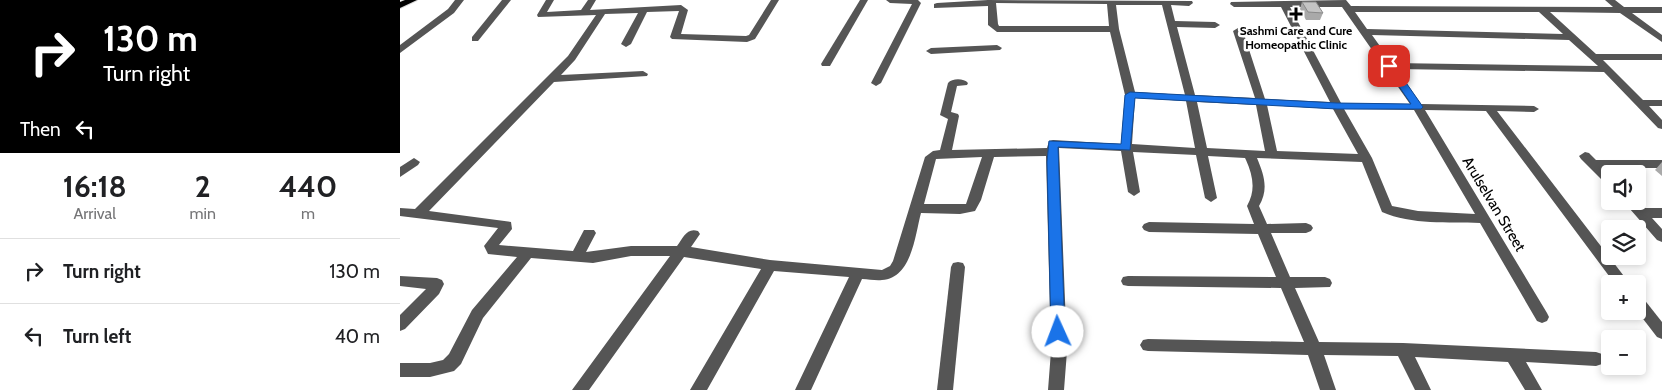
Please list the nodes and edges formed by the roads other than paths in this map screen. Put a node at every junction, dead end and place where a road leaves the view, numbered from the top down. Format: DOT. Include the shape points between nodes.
graph roads {
  1 [pos="413,0"];
  2 [pos="460,0"];
  3 [pos="507,0"];
  4 [pos="550,0"];
  5 [pos="592,0"];
  6 [pos="775,0"];
  7 [pos="864,0"];
  8 [pos="890,0"];
  9 [pos="1053,0"];
  10 [pos="1380,0"];
  11 [pos="1424,0"];
  12 [pos="1609,0"];
  13 [pos="992,1"];
  14 [pos="1111,1"];
  15 [pos="1165,1"];
  16 [pos="1284,2"];
  17 [pos="1189,4"];
  18 [pos="1234,4"];
  19 [pos="1346,4"];
  20 [pos="400,5"];
  21 [pos="1542,5"];
  22 [pos="937,6"];
  23 [pos="1387,9"];
  24 [pos="1432,9"];
  25 [pos="644,10"];
  26 [pos="1662,10"];
  27 [pos="1622,11"];
  28 [pos="602,12"];
  29 [pos="584,13"];
  30 [pos="1171,24"];
  31 [pos="1215,25"];
  32 [pos="997,29"];
  33 [pos="1114,29"];
  34 [pos="1238,31"];
  35 [pos="1365,32"];
  36 [pos="1572,37"];
  37 [pos="475,39"];
  38 [pos="1662,39"];
  39 [pos="626,44"];
  40 [pos="400,50"];
  41 [pos="931,50"];
  42 [pos="1594,57"];
  43 [pos="1662,58"];
  44 [pos="826,64"];
  45 [pos="1389,66"];
  46 [pos="1607,69"];
  47 [pos="643,74"];
  48 [pos="552,78"];
  49 [pos="876,83"];
  50 [pos="964,84"];
  51 [pos="1130,95"];
  52 [pos="1191,98"];
  53 [pos="1260,102"];
  54 [pos="1638,103"];
  55 [pos="1662,103"];
  56 [pos="1337,106"];
  57 [pos="1418,107"];
  58 [pos="1489,108"];
  59 [pos="1534,109"];
  60 [pos="1662,126"];
  61 [pos="1126,148"];
  62 [pos="1053,152"];
  63 [pos="1202,152"];
  64 [pos="989,153"];
  65 [pos="945,154"];
  66 [pos="1249,154"];
  67 [pos="1272,155"];
  68 [pos="1366,158"];
  69 [pos="414,162"];
  70 [pos="1662,164"];
  71 [pos="1601,172"];
  72 [pos="400,173"];
  73 [pos="1134,192"];
  74 [pos="1211,198"];
  75 [pos="917,208"];
  76 [pos="1638,210"];
  77 [pos="400,212"];
  78 [pos="419,213"];
  79 [pos="1641,213"];
  80 [pos="1662,213"];
  81 [pos="1484,219"];
  82 [pos="1149,227"];
  83 [pos="1306,228"];
  84 [pos="1261,230"];
  85 [pos="589,233"];
  86 [pos="693,234"];
  87 [pos="1662,237"];
  88 [pos="681,251"];
  89 [pos="528,254"];
  90 [pos="576,257"];
  91 [pos="770,265"];
  92 [pos="958,267"];
  93 [pos="858,273"];
  94 [pos="1617,275"];
  95 [pos="400,281"];
  96 [pos="1128,282"];
  97 [pos="1284,283"];
  98 [pos="1325,283"];
  99 [pos="1646,312"];
  100 [pos="1542,317"];
  101 [pos="400,325"];
  102 [pos="1662,333"];
  103 [pos="1148,345"];
  104 [pos="1314,348"];
  105 [pos="1403,350"];
  106 [pos="1513,356"];
  107 [pos="1596,359"];
  108 [pos="400,370"];
  109 [pos="580,390"];
  110 [pos="698,390"];
  111 [pos="803,390"];
  112 [pos="945,390"];
  113 [pos="1056,390"];
  114 [pos="1328,390"];
  115 [pos="1423,390"];
  116 [pos="1534,390"];
  1 -- 20 [label="main road"];
  2 -- 40 [label="street"];
  3 -- 37 [label="street"];
  4 -- 29 [label="street" via="541,15"];
  5 -- 29 [label="street"];
  6 -- 25 [label="street" via="752,37 747,39 675,37 684,8"];
  7 -- 44 [label="street"];
  8 -- 49 [label="street" via="917,3"];
  9 -- 13 [label="street"];
  9 -- 14 [label="street"];
  10 -- 23 [label="street"];
  11 -- 24 [label="street"];
  12 -- 27 [label="street"];
  13 -- 22 [label="street"];
  13 -- 32 [label="street"];
  14 -- 15 [label="street"];
  14 -- 33 [label="street"];
  15 -- 17 [label="street"];
  15 -- 30 [label="street"];
  16 -- 18 [label="street"];
  16 -- 19 [label="street"];
  16 -- 56 [label="street"];
  19 -- 23 [label="street"];
  19 -- 35 [label="street, Arulselvan Street"];
  21 -- 24 [label="street"];
  21 -- 27 [label="street" via="1554,10"];
  21 -- 36 [label="street"];
  23 -- 24 [label="street"];
  25 -- 28 [label="street"];
  25 -- 39 [label="street"];
  26 -- 27 [label="street"];
  27 -- 38 [label="street"];
  28 -- 29 [label="street"];
  28 -- 48 [label="street" via="572,58"];
  30 -- 31 [label="street"];
  30 -- 52 [label="street"];
  32 -- 33 [label="street"];
  32 -- 41 [label="street" via="997,51"];
  33 -- 51 [label="street"];
  34 -- 53 [label="street"];
  35 -- 36 [label="street"];
  35 -- 45 [label="street, Arulselvan Street"];
  36 -- 42 [label="street"];
  42 -- 43 [label="street"];
  42 -- 46 [label="street"];
  45 -- 46 [label="street"];
  45 -- 57 [label="street, Arulselvan Street"];
  46 -- 54 [label="street"];
  47 -- 48 [label="street"];
  48 -- 78 [label="street"];
  50 -- 65 [label="street" via="953,83 945,115 954,116"];
  51 -- 52 [label="street"];
  51 -- 61 [label="street"];
  52 -- 53 [label="street"];
  52 -- 63 [label="street"];
  53 -- 56 [label="street"];
  53 -- 67 [label="street"];
  54 -- 55 [label="street"];
  54 -- 60 [label="street"];
  56 -- 57 [label="street"];
  56 -- 68 [label="street"];
  57 -- 58 [label="street"];
  57 -- 81 [label="street, Arulselvan Street"];
  58 -- 59 [label="street"];
  58 -- 94 [label="street"];
  61 -- 62 [label="street" via="1053,144"];
  61 -- 63 [label="street"];
  61 -- 73 [label="street"];
  62 -- 64 [label="street"];
  62 -- 113 [label="street" via="1059,351"];
  63 -- 66 [label="street"];
  63 -- 74 [label="street"];
  64 -- 65 [label="street"];
  64 -- 75 [label="street" via="970,208"];
  65 -- 75 [label="street" via="931,157"];
  66 -- 67 [label="street"];
  66 -- 84 [label="street" via="1260,192 1253,206"];
  67 -- 68 [label="street"];
  68 -- 81 [label="street" via="1389,211"];
  69 -- 72 [label="street"];
  70 -- 71 [label="street" via="1589,160"];
  75 -- 93 [label="street" via="895,270 883,275"];
  76 -- 79 [label="street"];
  77 -- 78 [label="street"];
  78 -- 89 [label="street" via="504,224 505,229 492,249"];
  79 -- 80 [label="street"];
  79 -- 87 [label="street"];
  81 -- 100 [label="street, Arulselvan Street"];
  82 -- 84 [label="street"];
  83 -- 84 [label="street"];
  84 -- 97 [label="street"];
  85 -- 90 [label="street"];
  86 -- 88 [label="street"];
  88 -- 90 [label="street" via="631,251 593,258"];
  88 -- 91 [label="street"];
  88 -- 109 [label="street"];
  89 -- 90 [label="street"];
  89 -- 108 [label="street" via="477,314 455,359 448,366"];
  91 -- 93 [label="street"];
  91 -- 110 [label="street"];
  92 -- 112 [label="street"];
  93 -- 111 [label="street"];
  95 -- 101 [label="street" via="437,284"];
  96 -- 97 [label="street"];
  97 -- 98 [label="street"];
  97 -- 104 [label="street"];
  99 -- 102 [label="street"];
  103 -- 104 [label="street"];
  104 -- 105 [label="street"];
  104 -- 114 [label="street"];
  105 -- 106 [label="street"];
  105 -- 115 [label="street"];
  106 -- 107 [label="street"];
  106 -- 116 [label="street"];
}
